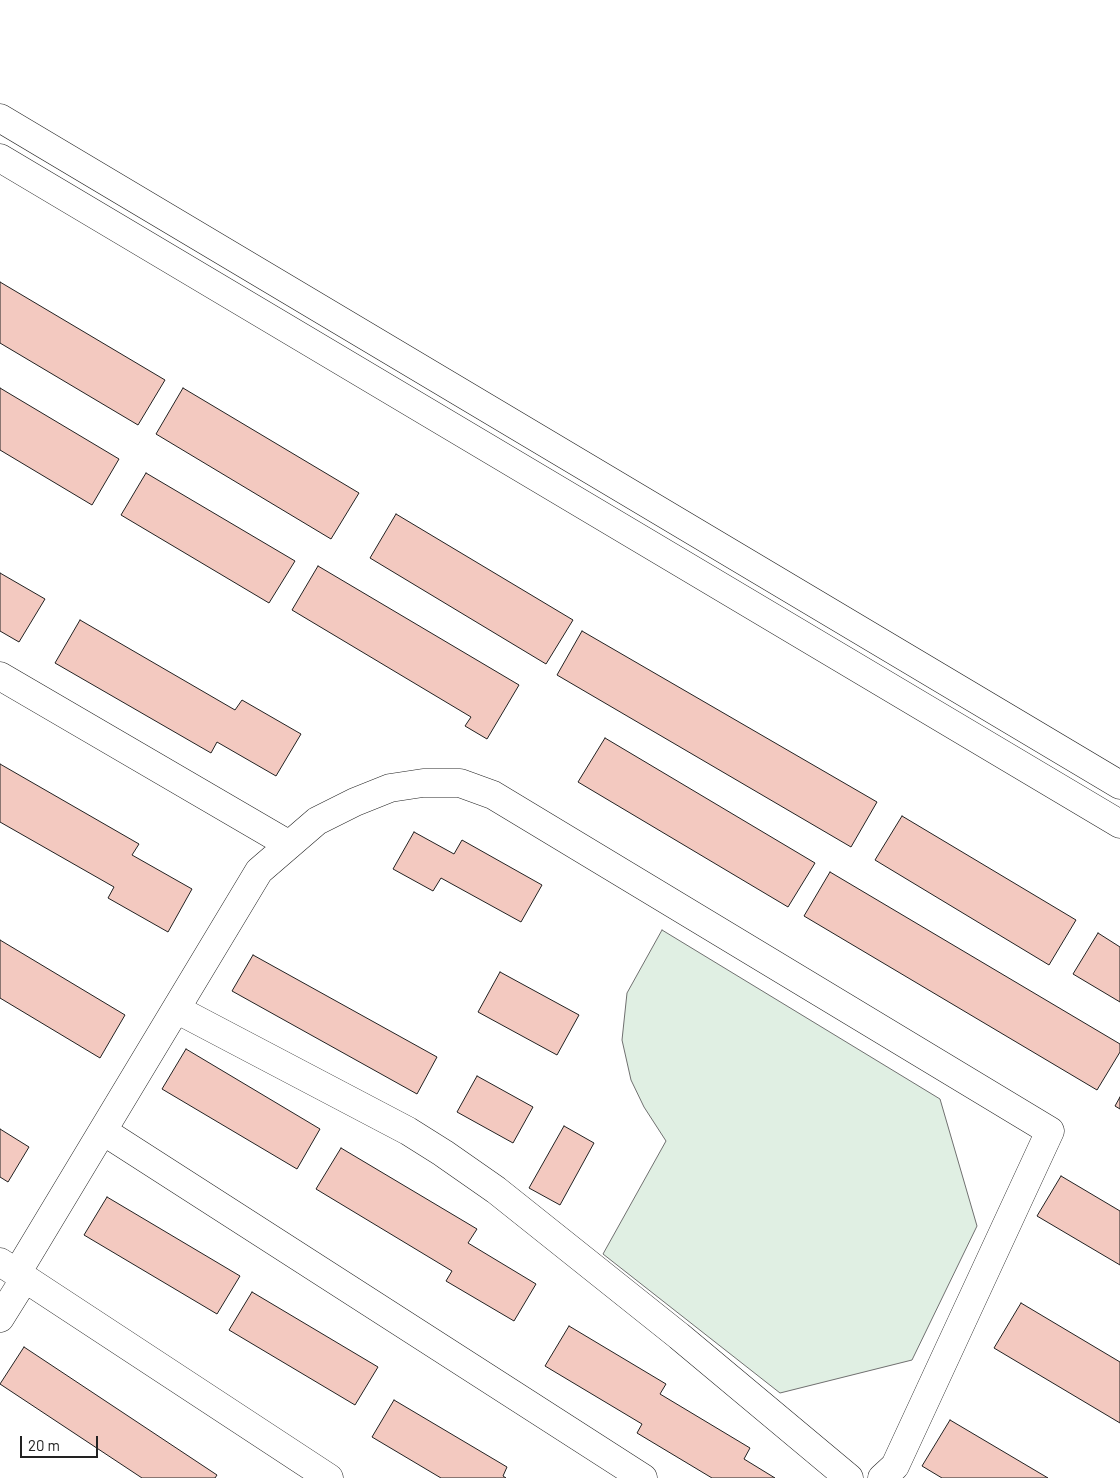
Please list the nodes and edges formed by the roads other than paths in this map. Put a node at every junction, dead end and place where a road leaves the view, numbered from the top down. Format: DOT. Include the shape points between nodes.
graph roads {
  1 [pos="0,118"];
  2 [pos="0,158"];
  3 [pos="0,676"];
  4 [pos="1120,785"];
  5 [pos="1120,824"];
  6 [pos="288,844"];
  7 [pos="176,1010"];
  8 [pos="103,1131"];
  9 [pos="14,1271"];
  10 [pos="0,1318"];
  11 [pos="329,1478"];
  12 [pos="643,1478"];
  13 [pos="849,1478"];
  14 [pos="882,1478"];
  1 -- 4 [label="street"];
  2 -- 5 [label="street"];
  3 -- 6 [label="street"];
  6 -- 7 [label="street" via="259,871"];
  6 -- 14 [label="street" via="317,821 390,788 423,783 460,783 493,795 1050,1131 895,1466"];
  7 -- 8 [label="street"];
  7 -- 13 [label="street" via="443,1152 496,1190 672,1330"];
  8 -- 9 [label="street"];
  8 -- 12 [label="street"];
  9 -- 10 [label="street"];
  9 -- 11 [label="street"];
}
